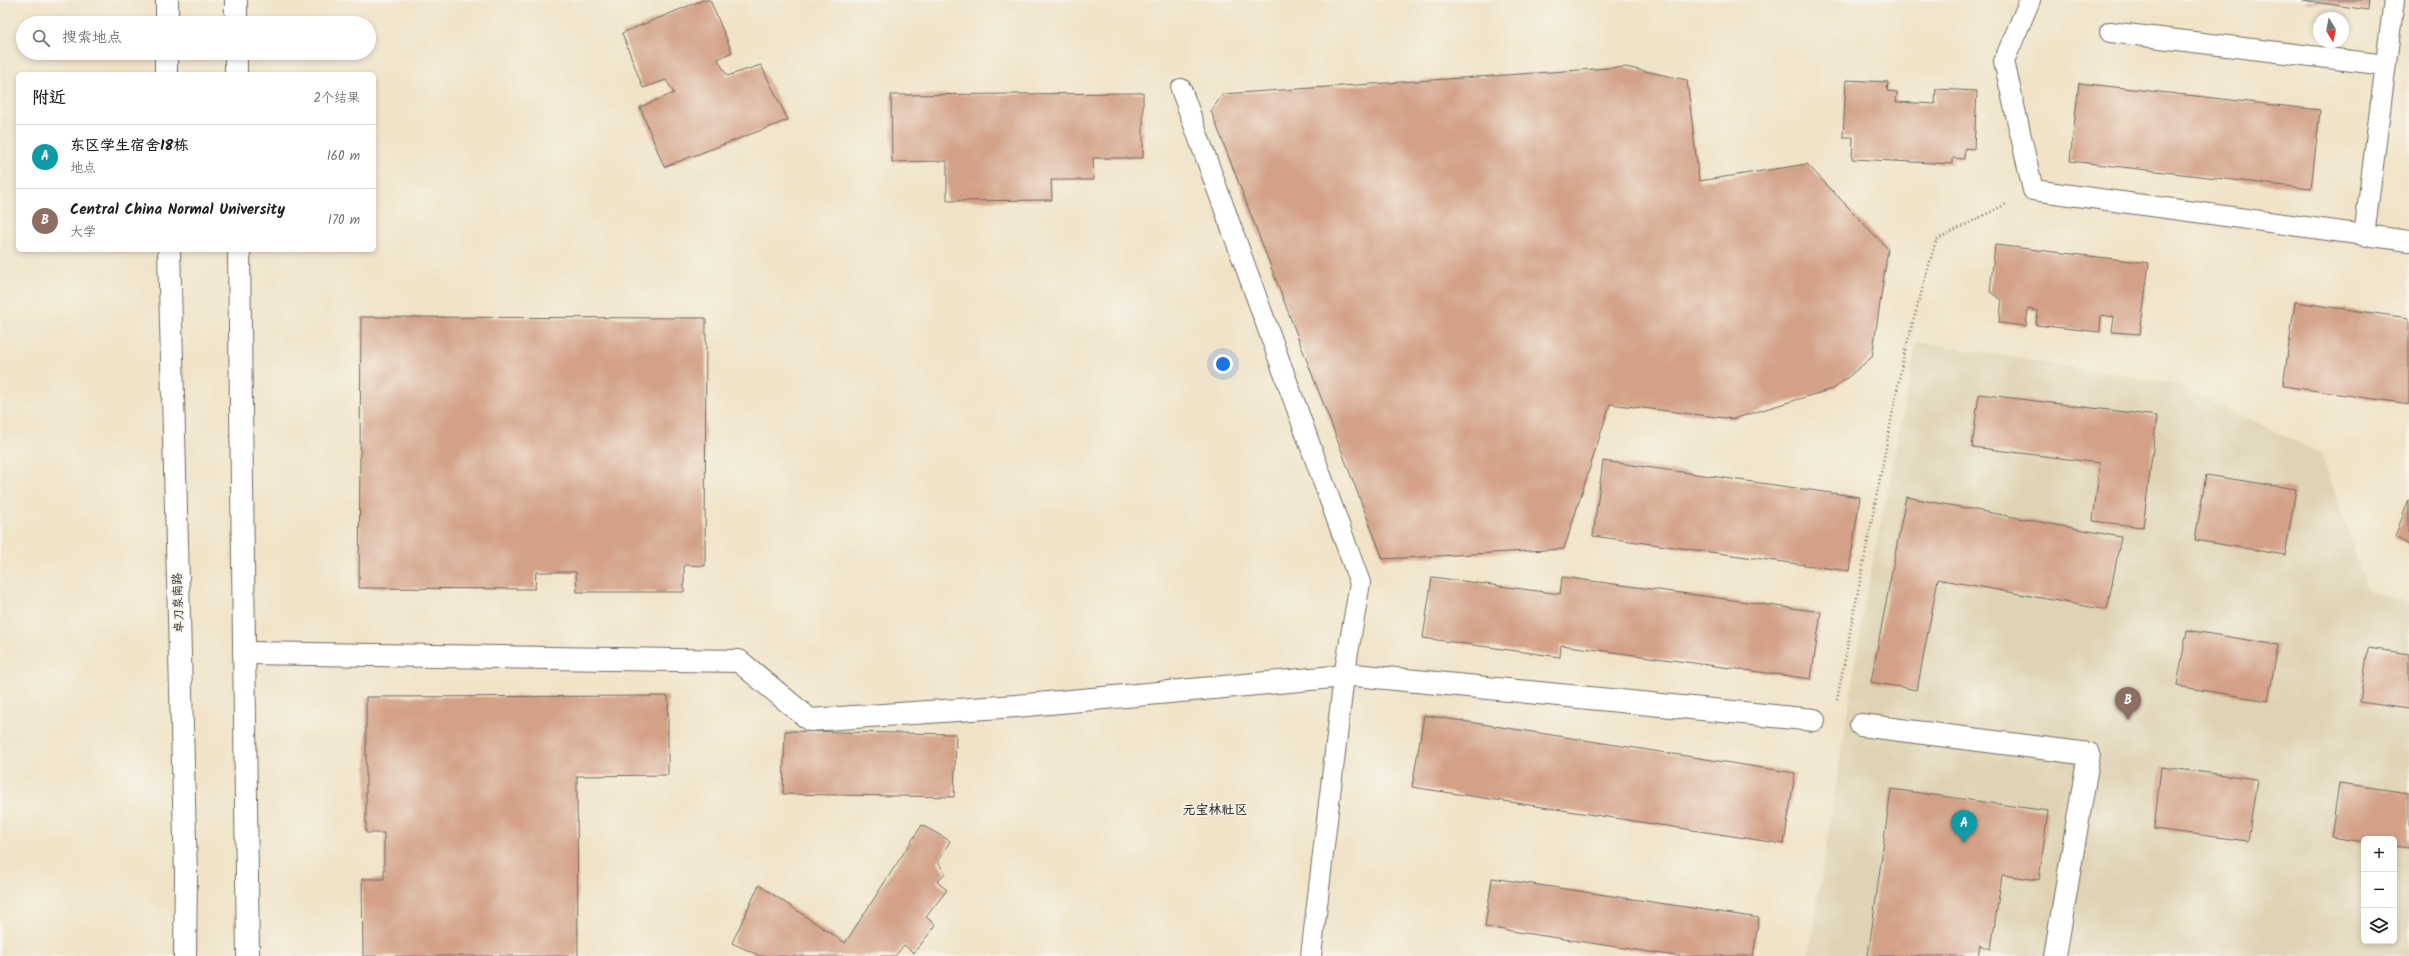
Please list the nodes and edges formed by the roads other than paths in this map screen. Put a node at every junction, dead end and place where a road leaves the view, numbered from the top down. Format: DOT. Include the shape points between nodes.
graph roads {
  1 [pos="167,0"];
  2 [pos="236,0"];
  3 [pos="2030,0"];
  4 [pos="2394,0"];
  5 [pos="167,16"];
  6 [pos="236,16"];
  7 [pos="2110,32"];
  8 [pos="166,60"];
  9 [pos="236,60"];
  10 [pos="2386,66"];
  11 [pos="166,72"];
  12 [pos="236,72"];
  13 [pos="1181,89"];
  14 [pos="2364,236"];
  15 [pos="2409,242"];
  16 [pos="169,252"];
  17 [pos="239,252"];
  18 [pos="245,653"];
  19 [pos="1344,676"];
  20 [pos="1814,720"];
  21 [pos="1861,725"];
  22 [pos="185,956"];
  23 [pos="248,956"];
  24 [pos="1311,956"];
  25 [pos="2055,956"];
  1 -- 5 [label="street"];
  2 -- 6 [label="street"];
  3 -- 14 [label="lane" via="2004,61 2033,190"];
  4 -- 10 [label="lane"];
  7 -- 10 [label="lane"];
  8 -- 11 [label="street"];
  9 -- 12 [label="street"];
  10 -- 14 [label="lane"];
  13 -- 19 [label="lane" via="1360,583"];
  14 -- 15 [label="lane"];
  16 -- 22 [label="street, 卓刀泉南路" via="186,874"];
  17 -- 18 [label="street"];
  18 -- 19 [label="street" via="739,660 810,720 1016,706"];
  18 -- 23 [label="street"];
  19 -- 20 [label="street"];
  19 -- 24 [label="lane"];
  21 -- 25 [label="street" via="2089,754"];
}
